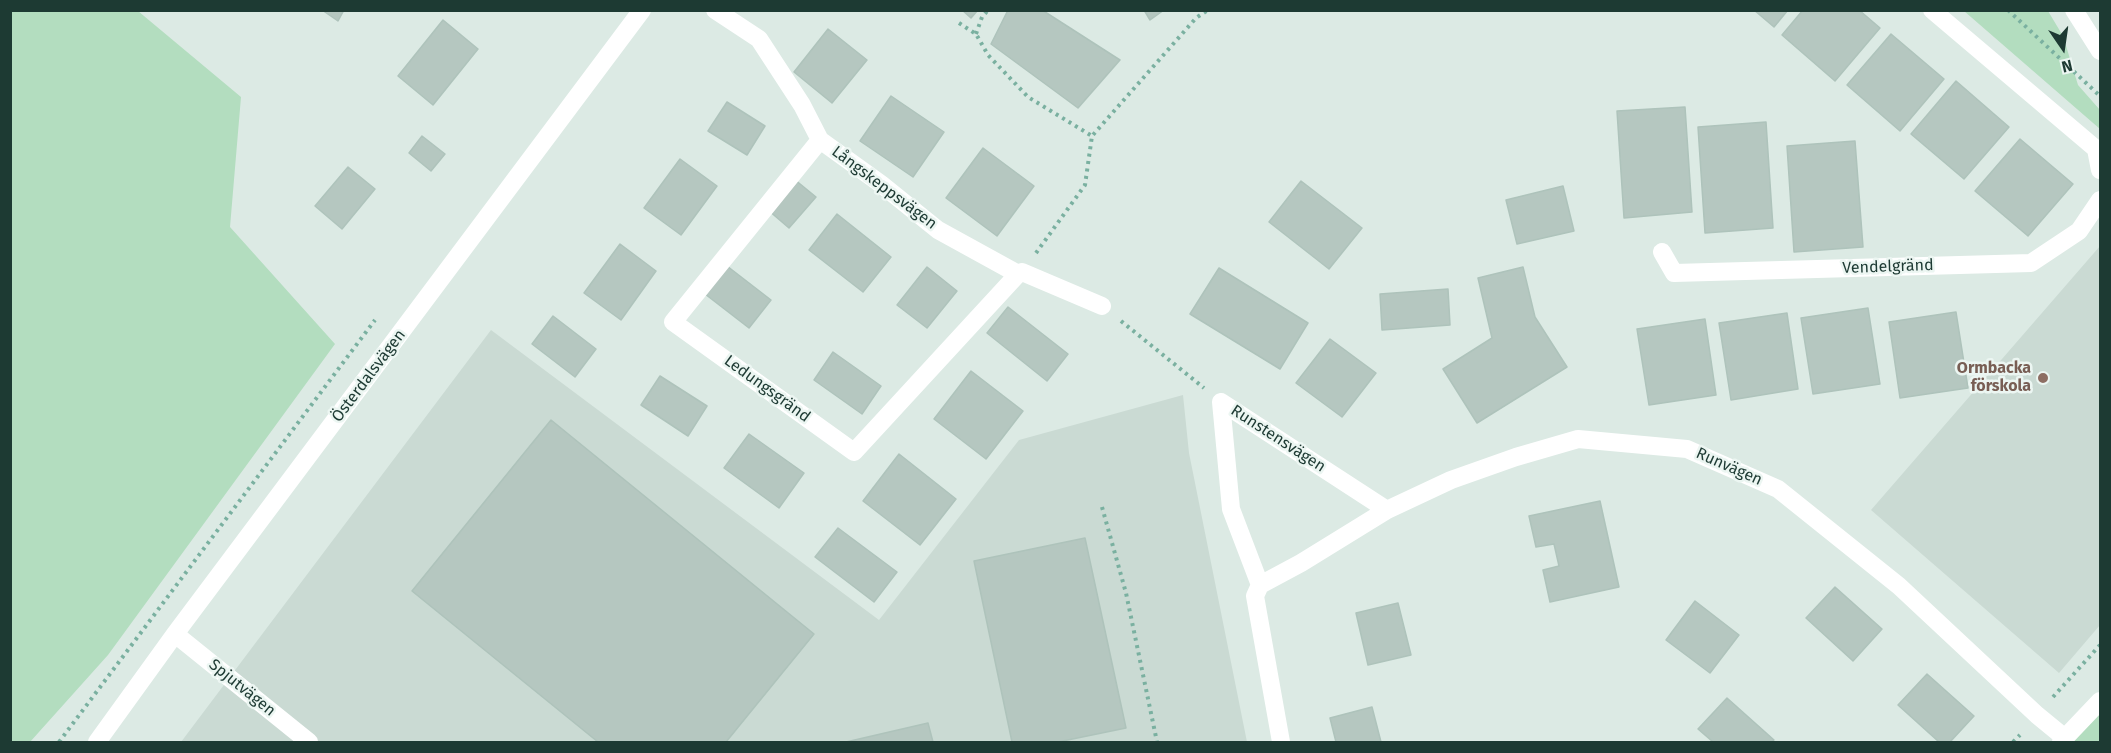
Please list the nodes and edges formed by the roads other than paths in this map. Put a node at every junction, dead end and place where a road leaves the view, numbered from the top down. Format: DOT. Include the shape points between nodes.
graph roads {
  1 [pos="642,10"];
  2 [pos="715,10"];
  3 [pos="1932,10"];
  4 [pos="2074,10"];
  5 [pos="2100,51"];
  6 [pos="820,140"];
  7 [pos="2100,170"];
  8 [pos="2100,200"];
  9 [pos="1662,252"];
  10 [pos="1020,273"];
  11 [pos="1102,306"];
  12 [pos="1387,510"];
  13 [pos="1260,585"];
  14 [pos="175,634"];
  15 [pos="2100,701"];
  16 [pos="2063,740"];
  17 [pos="97,742"];
  18 [pos="309,742"];
  19 [pos="1281,742"];
  1 -- 14 [label="street, Österdalsvägen"];
  2 -- 6 [label="street, Långskeppsvägen" via="759,39"];
  3 -- 7 [label="street" via="2096,149"];
  4 -- 5 [label="street"];
  6 -- 10 [label="street, Långskeppsvägen" via="938,230"];
  6 -- 10 [label="street, Ledungsgränd" via="673,322 854,452"];
  8 -- 9 [label="street, Vendelgränd" via="2079,231 2031,263 1674,273"];
  10 -- 11 [label="street, Långskeppsvägen"];
  12 -- 13 [label="street, Runvägen"];
  12 -- 13 [label="street, Runstensvägen" via="1221,402 1231,509"];
  12 -- 16 [label="street, Runvägen" via="1451,480 1578,439 1687,449 1778,489 1899,586"];
  13 -- 19 [label="street, Runstensvägen" via="1255,596"];
  14 -- 17 [label="street, Österdalsvägen"];
  14 -- 18 [label="street, Spjutvägen"];
  15 -- 16 [label="street"];
}
